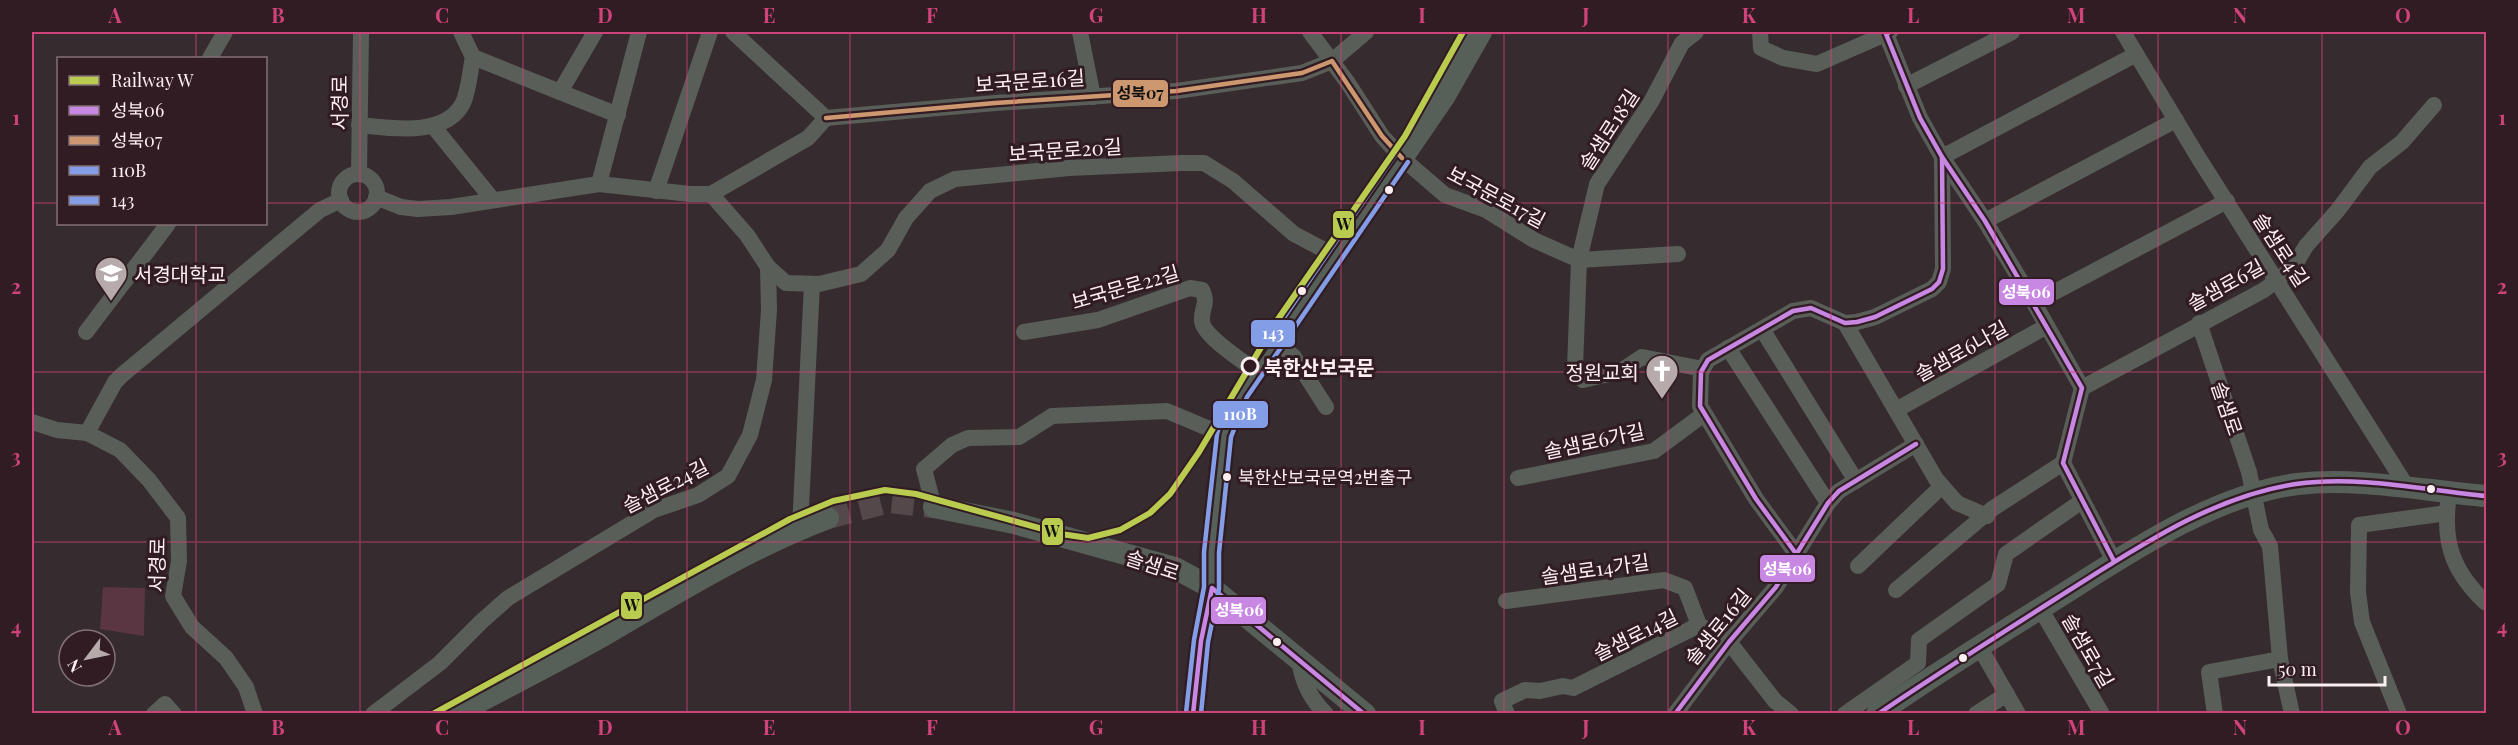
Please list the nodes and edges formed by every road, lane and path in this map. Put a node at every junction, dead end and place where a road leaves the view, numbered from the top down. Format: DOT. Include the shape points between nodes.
graph roads {
  1 [pos="225,32"];
  2 [pos="361,32"];
  3 [pos="458,32"];
  4 [pos="595,32"];
  5 [pos="639,32"];
  6 [pos="710,32"];
  7 [pos="733,32"];
  8 [pos="1080,32"];
  9 [pos="1310,32"];
  10 [pos="1366,32"];
  11 [pos="1481,32"];
  12 [pos="1696,32"];
  13 [pos="1760,32"];
  14 [pos="2012,32"];
  15 [pos="2123,32"];
  16 [pos="1888,33"];
  17 [pos="211,57"];
  18 [pos="473,57"];
  19 [pos="2131,57"];
  20 [pos="1332,61"];
  21 [pos="1906,86"];
  22 [pos="561,93"];
  23 [pos="1093,97"];
  24 [pos="2433,105"];
  25 [pos="618,115"];
  26 [pos="826,118"];
  27 [pos="2176,120"];
  28 [pos="359,125"];
  29 [pos="433,126"];
  30 [pos="1942,157"];
  31 [pos="1402,158"];
  32 [pos="359,174"];
  33 [pos="600,184"];
  34 [pos="656,191"];
  35 [pos="711,194"];
  36 [pos="376,197"];
  37 [pos="341,200"];
  38 [pos="494,200"];
  39 [pos="2227,201"];
  40 [pos="1985,221"];
  41 [pos="167,225"];
  42 [pos="1678,254"];
  43 [pos="1334,255"];
  44 [pos="1577,259"];
  45 [pos="768,267"];
  46 [pos="2277,280"];
  47 [pos="812,284"];
  48 [pos="2034,303"];
  49 [pos="1845,323"];
  50 [pos="2199,323"];
  51 [pos="2047,326"];
  52 [pos="1762,329"];
  53 [pos="86,332"];
  54 [pos="1024,332"];
  55 [pos="1276,342"];
  56 [pos="1728,348"];
  57 [pos="1703,369"];
  58 [pos="1256,372"];
  59 [pos="2082,388"];
  60 [pos="1326,407"];
  61 [pos="1896,410"];
  62 [pos="1704,414"];
  63 [pos="32,422"];
  64 [pos="87,433"];
  65 [pos="1224,435"];
  66 [pos="1916,444"];
  67 [pos="2063,463"];
  68 [pos="1518,478"];
  69 [pos="1856,481"];
  70 [pos="1942,486"];
  71 [pos="2407,487"];
  72 [pos="2254,493"];
  73 [pos="2487,496"];
  74 [pos="2082,501"];
  75 [pos="1828,502"];
  76 [pos="2448,503"];
  77 [pos="934,507"];
  78 [pos="1987,516"];
  79 [pos="828,518"];
  80 [pos="800,528"];
  81 [pos="1797,555"];
  82 [pos="2114,561"];
  83 [pos="1858,566"];
  84 [pos="1212,588"];
  85 [pos="1896,590"];
  86 [pos="1506,601"];
  87 [pos="2487,603"];
  88 [pos="2040,609"];
  89 [pos="1700,626"];
  90 [pos="1729,642"];
  91 [pos="1979,646"];
  92 [pos="2280,658"];
  93 [pos="1299,660"];
  94 [pos="2007,694"];
  95 [pos="1504,707"];
  96 [pos="154,714"];
  97 [pos="174,714"];
  98 [pos="255,714"];
  99 [pos="373,714"];
  100 [pos="456,714"];
  101 [pos="1193,714"];
  102 [pos="1326,714"];
  103 [pos="1365,714"];
  104 [pos="1676,714"];
  105 [pos="1791,714"];
  106 [pos="1845,714"];
  107 [pos="1877,714"];
  108 [pos="1976,714"];
  109 [pos="2018,714"];
  110 [pos="2102,714"];
  111 [pos="2216,714"];
  112 [pos="2292,714"];
  113 [pos="2398,714"];
  1 -- 17 [label="street"];
  2 -- 28 [label="street, 서경로"];
  3 -- 18 [label="street"];
  4 -- 22 [label="street"];
  5 -- 25 [label="street"];
  6 -- 34 [label="street"];
  7 -- 26 [label="street"];
  8 -- 23 [label="street"];
  9 -- 20 [label="street, 보국문로17길"];
  10 -- 20 [label="street, 보국문로16길"];
  11 -- 31 [label="main road" via="1444,97"];
  12 -- 44 [label="street, 솔샘로18길" via="1682,43 1651,102 1597,184"];
  13 -- 16 [label="street" via="1761,48 1783,58 1817,64"];
  14 -- 21 [label="street"];
  15 -- 27 [label="street, 솔샘로4길"];
  16 -- 21 [label="street"];
  18 -- 22 [label="street"];
  18 -- 29 [label="street" via="464,102"];
  19 -- 30 [label="street"];
  20 -- 23 [label="street, 보국문로16길" via="1302,73 1176,91"];
  20 -- 31 [label="street, 보국문로17길" via="1382,136"];
  21 -- 30 [label="street"];
  22 -- 25 [label="street"];
  23 -- 26 [label="street, 보국문로16길"];
  24 -- 46 [label="street, 솔샘로6길" via="2402,142 2370,167 2293,268"];
  25 -- 33 [label="street"];
  26 -- 35 [label="street" via="808,138"];
  27 -- 39 [label="street, 솔샘로4길"];
  27 -- 40 [label="street"];
  28 -- 29 [label="street" via="414,130"];
  28 -- 32 [label="street, 서경로"];
  29 -- 38 [label="street"];
  30 -- 40 [label="street"];
  30 -- 49 [label="street" via="1943,269 1939,282 1875,317"];
  31 -- 43 [label="main road"];
  31 -- 44 [label="street, 보국문로17길" via="1444,195 1486,210 1534,240"];
  32 -- 36 [label="street" via="375,185"];
  32 -- 37 [label="street" via="344,180 339,191"];
  33 -- 34 [label="street"];
  33 -- 38 [label="street"];
  34 -- 35 [label="street"];
  35 -- 45 [label="street" via="747,235"];
  36 -- 37 [label="street" via="369,208 357,212"];
  36 -- 38 [label="street" via="417,209"];
  37 -- 64 [label="street" via="320,210 122,375"];
  39 -- 46 [label="street, 솔샘로4길"];
  39 -- 48 [label="street"];
  40 -- 48 [label="street"];
  41 -- 53 [label="street"];
  42 -- 44 [label="street, 보국문로17길"];
  43 -- 47 [label="street, 보국문로20길" via="1294,234 1233,181 1204,163 1070,168 955,179 930,191 906,218 888,250 861,274"];
  43 -- 55 [label="main road"];
  44 -- 57 [label="street" via="1575,368 1583,380 1621,371 1642,357"];
  45 -- 47 [label="street, 보국문로20길" via="786,283"];
  45 -- 99 [label="street, 솔샘로24길" via="764,380 750,435 728,476 698,495 654,510 508,598 440,663"];
  46 -- 50 [label="street, 솔샘로6길" via="2264,291"];
  46 -- 71 [label="street, 솔샘로4길"];
  47 -- 80 [label="street"];
  48 -- 51 [label="street"];
  49 -- 52 [label="street" via="1812,308 1793,311"];
  49 -- 61 [label="street"];
  50 -- 59 [label="street, 솔샘로6길"];
  50 -- 72 [label="street, 솔샘로"];
  51 -- 59 [label="street"];
  51 -- 61 [label="street, 솔샘로6나길"];
  52 -- 56 [label="street"];
  52 -- 69 [label="street"];
  54 -- 58 [label="street, 보국문로22길" via="1098,320 1190,288 1202,290 1207,300 1202,321 1205,331"];
  55 -- 58 [label="main road"];
  55 -- 60 [label="street" via="1294,357"];
  56 -- 57 [label="street" via="1708,360"];
  56 -- 75 [label="street"];
  57 -- 62 [label="street" via="1700,406"];
  58 -- 65 [label="main road" via="1231,413"];
  59 -- 67 [label="street"];
  61 -- 66 [label="street"];
  62 -- 68 [label="street, 솔샘로6가길" via="1654,451"];
  62 -- 81 [label="street" via="1756,499"];
  63 -- 64 [label="street, 서경로"];
  64 -- 98 [label="street, 서경로" via="120,450 178,518 179,561 172,596 192,627 226,658 246,687"];
  65 -- 77 [label="street" via="1167,411 1052,416 1019,437 968,438 952,445 924,469"];
  65 -- 84 [label="main road" via="1211,553"];
  66 -- 69 [label="street, 솔샘로16길"];
  66 -- 70 [label="street"];
  67 -- 74 [label="street"];
  67 -- 78 [label="street"];
  69 -- 75 [label="street, 솔샘로16길"];
  70 -- 78 [label="street" via="1957,503"];
  70 -- 83 [label="street"];
  71 -- 72 [label="main road" via="2333,482 2296,484"];
  71 -- 76 [label="main road"];
  72 -- 82 [label="main road" via="2183,524"];
  72 -- 92 [label="street, 솔샘로" via="2261,530 2270,546"];
  73 -- 76 [label="main road"];
  74 -- 82 [label="street"];
  74 -- 106 [label="street" via="2006,554 1998,584 1919,640 1918,663"];
  75 -- 81 [label="street, 솔샘로16길"];
  76 -- 87 [label="street" via="2448,547 2468,586"];
  76 -- 113 [label="street" via="2360,525 2358,591 2362,622"];
  77 -- 84 [label="main road, 솔샘로" via="1014,523 1175,568"];
  78 -- 85 [label="street"];
  79 -- 80 [label="main road"];
  80 -- 100 [label="main road" via="717,568 603,636"];
  81 -- 90 [label="street, 솔샘로16길" via="1776,587"];
  82 -- 88 [label="main road"];
  84 -- 93 [label="main road, 솔샘로"];
  84 -- 101 [label="main road"];
  86 -- 89 [label="street, 솔샘로14가길" via="1664,580 1685,588"];
  88 -- 91 [label="main road"];
  88 -- 110 [label="street, 솔샘로7길"];
  89 -- 90 [label="street, 솔샘로14길"];
  89 -- 95 [label="street, 솔샘로14길" via="1573,688 1525,690"];
  90 -- 104 [label="street, 솔샘로16길"];
  90 -- 105 [label="street, 솔샘로14길" via="1775,701"];
  91 -- 94 [label="street"];
  91 -- 107 [label="main road"];
  92 -- 111 [label="street" via="2209,672"];
  92 -- 112 [label="street, 솔샘로"];
  93 -- 102 [label="street" via="1302,680"];
  93 -- 103 [label="main road, 솔샘로"];
  94 -- 108 [label="street"];
  94 -- 109 [label="street"];
  96 -- 97 [label="street" via="165,704"];
}
